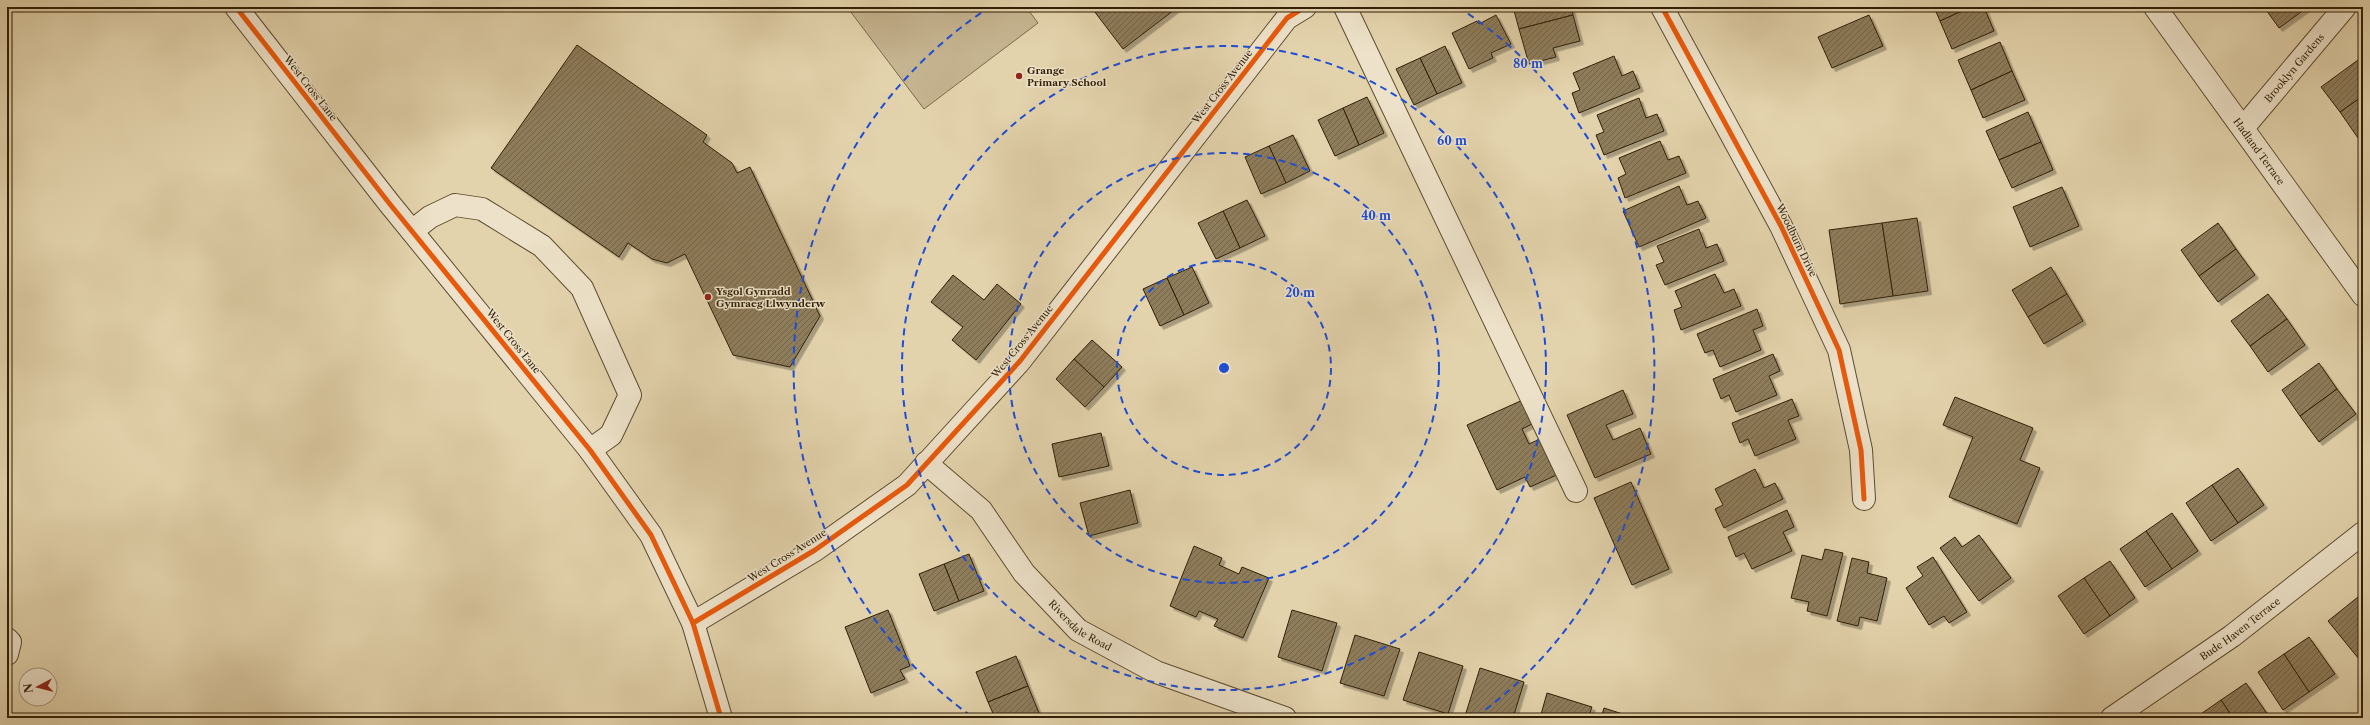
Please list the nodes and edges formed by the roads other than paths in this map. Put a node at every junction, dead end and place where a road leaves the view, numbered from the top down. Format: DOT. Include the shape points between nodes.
graph roads {
  1 [pos="236,7"];
  2 [pos="1305,7"];
  3 [pos="1345,7"];
  4 [pos="1662,7"];
  5 [pos="2155,7"];
  6 [pos="2345,7"];
  7 [pos="2243,128"];
  8 [pos="412,231"];
  9 [pos="2363,295"];
  10 [pos="590,450"];
  11 [pos="926,463"];
  12 [pos="1576,491"];
  13 [pos="1864,498"];
  14 [pos="2363,533"];
  15 [pos="693,623"];
  16 [pos="7,639"];
  17 [pos="7,654"];
  18 [pos="721,718"];
  19 [pos="1285,718"];
  20 [pos="2112,718"];
  1 -- 8 [label="street, West Cross Lane"];
  2 -- 11 [label="street, West Cross Avenue" via="1287,18 1020,361"];
  3 -- 12 [label="street"];
  4 -- 13 [label="street, Woodburn Drive" via="1781,226 1839,350 1861,450"];
  5 -- 7 [label="street, Hadland Terrace"];
  6 -- 7 [label="street, Brooklyn Gardens"];
  7 -- 9 [label="street, Hadland Terrace"];
  8 -- 10 [label="street, West Cross Lane"];
  8 -- 10 [label="street" via="430,217 455,206 482,208 542,246 582,288 630,395 611,435"];
  10 -- 15 [label="street, West Cross Lane" via="651,535"];
  11 -- 15 [label="street, West Cross Avenue" via="907,485 815,550"];
  11 -- 19 [label="street, Riversdale Road" via="981,510 1024,574 1078,630 1156,672"];
  14 -- 20 [label="street, Bude Haven Terrace" via="2232,636"];
  15 -- 18 [label="street, West Cross Lane"];
  16 -- 17 [label="street" via="10,642"];
}
